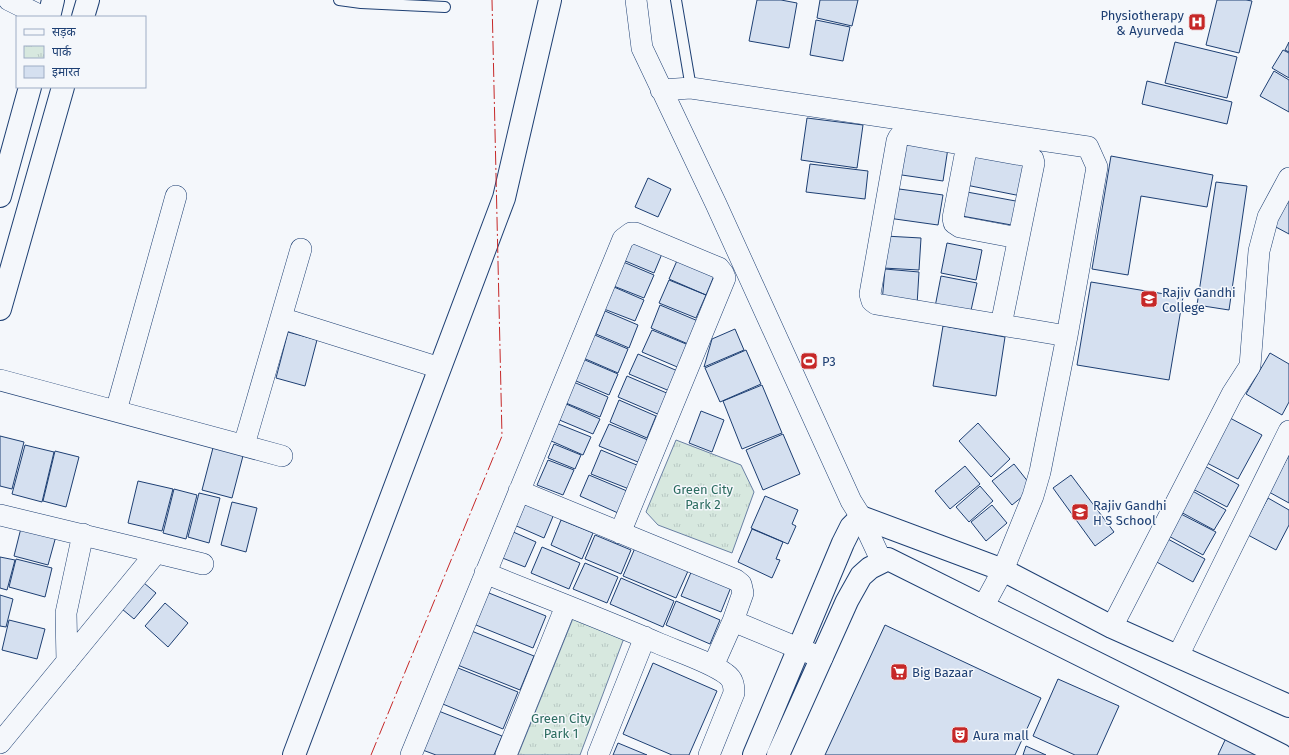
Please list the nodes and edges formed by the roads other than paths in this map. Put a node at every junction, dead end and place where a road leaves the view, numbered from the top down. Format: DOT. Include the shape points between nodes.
graph roads {
  1 [pos="9,0"];
  2 [pos="53,0"];
  3 [pos="88,0"];
  4 [pos="339,0"];
  5 [pos="550,0"];
  6 [pos="636,0"];
  7 [pos="676,0"];
  8 [pos="445,7"];
  9 [pos="41,16"];
  10 [pos="49,16"];
  11 [pos="83,16"];
  12 [pos="30,88"];
  13 [pos="63,88"];
  14 [pos="691,88"];
  15 [pos="661,90"];
  16 [pos="967,145"];
  17 [pos="1289,178"];
  18 [pos="0,196"];
  19 [pos="176,196"];
  20 [pos="1018,238"];
  21 [pos="301,249"];
  22 [pos="0,309"];
  23 [pos="281,318"];
  24 [pos="1001,325"];
  25 [pos="1067,336"];
  26 [pos="440,368"];
  27 [pos="0,380"];
  28 [pos="116,411"];
  29 [pos="1287,438"];
  30 [pos="244,445"];
  31 [pos="282,456"];
  32 [pos="519,490"];
  33 [pos="0,515"];
  34 [pos="861,517"];
  35 [pos="620,533"];
  36 [pos="83,534"];
  37 [pos="156,553"];
  38 [pos="882,562"];
  39 [pos="203,564"];
  40 [pos="1003,570"];
  41 [pos="485,573"];
  42 [pos="566,606"];
  43 [pos="983,607"];
  44 [pos="733,621"];
  45 [pos="1112,627"];
  46 [pos="645,637"];
  47 [pos="799,649"];
  48 [pos="1178,656"];
  49 [pos="822,658"];
  50 [pos="67,662"];
  51 [pos="713,666"];
  52 [pos="1289,706"];
  53 [pos="0,743"];
  54 [pos="294,755"];
  55 [pos="411,755"];
  56 [pos="506,755"];
  57 [pos="598,755"];
  58 [pos="709,755"];
  59 [pos="754,755"];
  60 [pos="778,755"];
  61 [pos="1280,755"];
  1 -- 9 [label="street"];
  2 -- 10 [label="street"];
  3 -- 11 [label="street"];
  4 -- 8 [label="lane"];
  5 -- 26 [label="street" via="504,198"];
  6 -- 15 [label="street" via="642,48"];
  7 -- 14 [label="lane"];
  12 -- 18 [label="street"];
  13 -- 22 [label="street"];
  14 -- 15 [label="street"];
  14 -- 25 [label="street" via="1088,147 1097,167"];
  15 -- 34 [label="street" via="716,204 851,501"];
  16 -- 20 [label="street" via="954,223 960,227"];
  16 -- 20 [label="street" via="1033,159"];
  16 -- 24 [label="street" via="905,134 899,137 870,298 876,304"];
  17 -- 45 [label="street" via="1268,217 1259,251 1250,366 1232,394"];
  19 -- 28 [label="street"];
  20 -- 24 [label="street"];
  21 -- 23 [label="street"];
  23 -- 26 [label="street"];
  23 -- 30 [label="street"];
  24 -- 25 [label="street"];
  25 -- 40 [label="street" via="1040,472"];
  26 -- 54 [label="street"];
  27 -- 28 [label="street"];
  28 -- 30 [label="street"];
  29 -- 48 [label="street"];
  30 -- 31 [label="street"];
  32 -- 35 [label="street"];
  32 -- 35 [label="street" via="623,239 626,235 635,233 678,250 719,268 725,278"];
  32 -- 41 [label="street"];
  33 -- 36 [label="street"];
  34 -- 38 [label="street"];
  34 -- 40 [label="street"];
  34 -- 47 [label="street" via="851,527 843,543"];
  35 -- 44 [label="street" via="736,580 741,584 743,593"];
  36 -- 37 [label="street"];
  36 -- 50 [label="street" via="66,613"];
  37 -- 39 [label="street"];
  37 -- 50 [label="street"];
  38 -- 43 [label="street" via="888,560"];
  38 -- 49 [label="street" via="861,576"];
  40 -- 43 [label="street"];
  40 -- 45 [label="street"];
  41 -- 42 [label="street"];
  41 -- 55 [label="street"];
  42 -- 46 [label="street"];
  42 -- 56 [label="street"];
  43 -- 61 [label="street"];
  44 -- 47 [label="street"];
  44 -- 51 [label="street"];
  45 -- 48 [label="street"];
  46 -- 51 [label="street"];
  46 -- 57 [label="street"];
  47 -- 49 [label="street"];
  47 -- 59 [label="street"];
  48 -- 52 [label="street"];
  49 -- 60 [label="street"];
  50 -- 53 [label="street"];
  51 -- 58 [label="street" via="731,679 734,693"];
}
